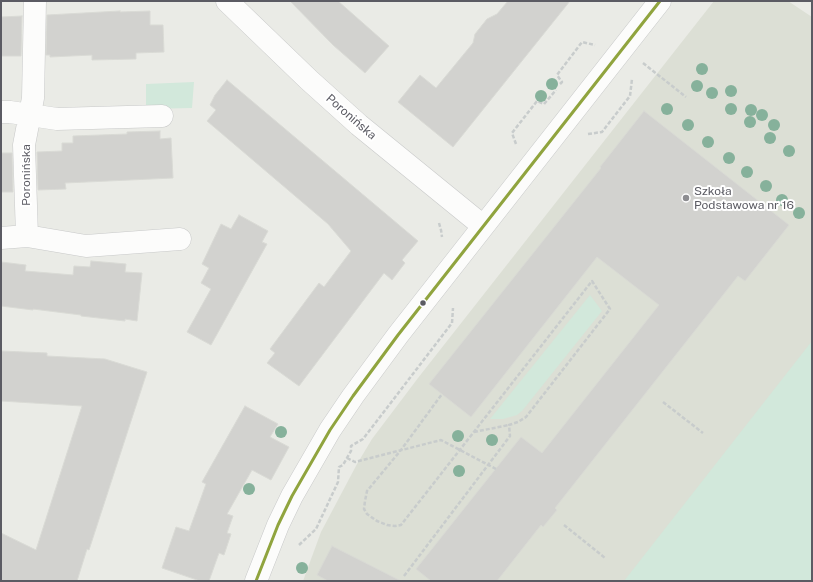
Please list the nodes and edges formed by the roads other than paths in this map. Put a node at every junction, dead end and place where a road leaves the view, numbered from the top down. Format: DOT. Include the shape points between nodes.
graph roads {
  1 [pos="35,1"];
  2 [pos="227,1"];
  3 [pos="660,1"];
  4 [pos="1,112"];
  5 [pos="30,114"];
  6 [pos="162,116"];
  7 [pos="483,226"];
  8 [pos="26,236"];
  9 [pos="1,238"];
  10 [pos="180,239"];
  11 [pos="256,581"];
  1 -- 5 [label="street, Poronińska" via="33,98"];
  2 -- 7 [label="street, Poronińska" via="359,125"];
  3 -- 7 [label="street"];
  4 -- 5 [label="street"];
  5 -- 6 [label="street" via="57,119"];
  5 -- 8 [label="street, Poronińska" via="24,144"];
  7 -- 11 [label="street" via="389,347 330,430 292,496"];
  8 -- 9 [label="street"];
  8 -- 10 [label="street" via="86,246"];
}
